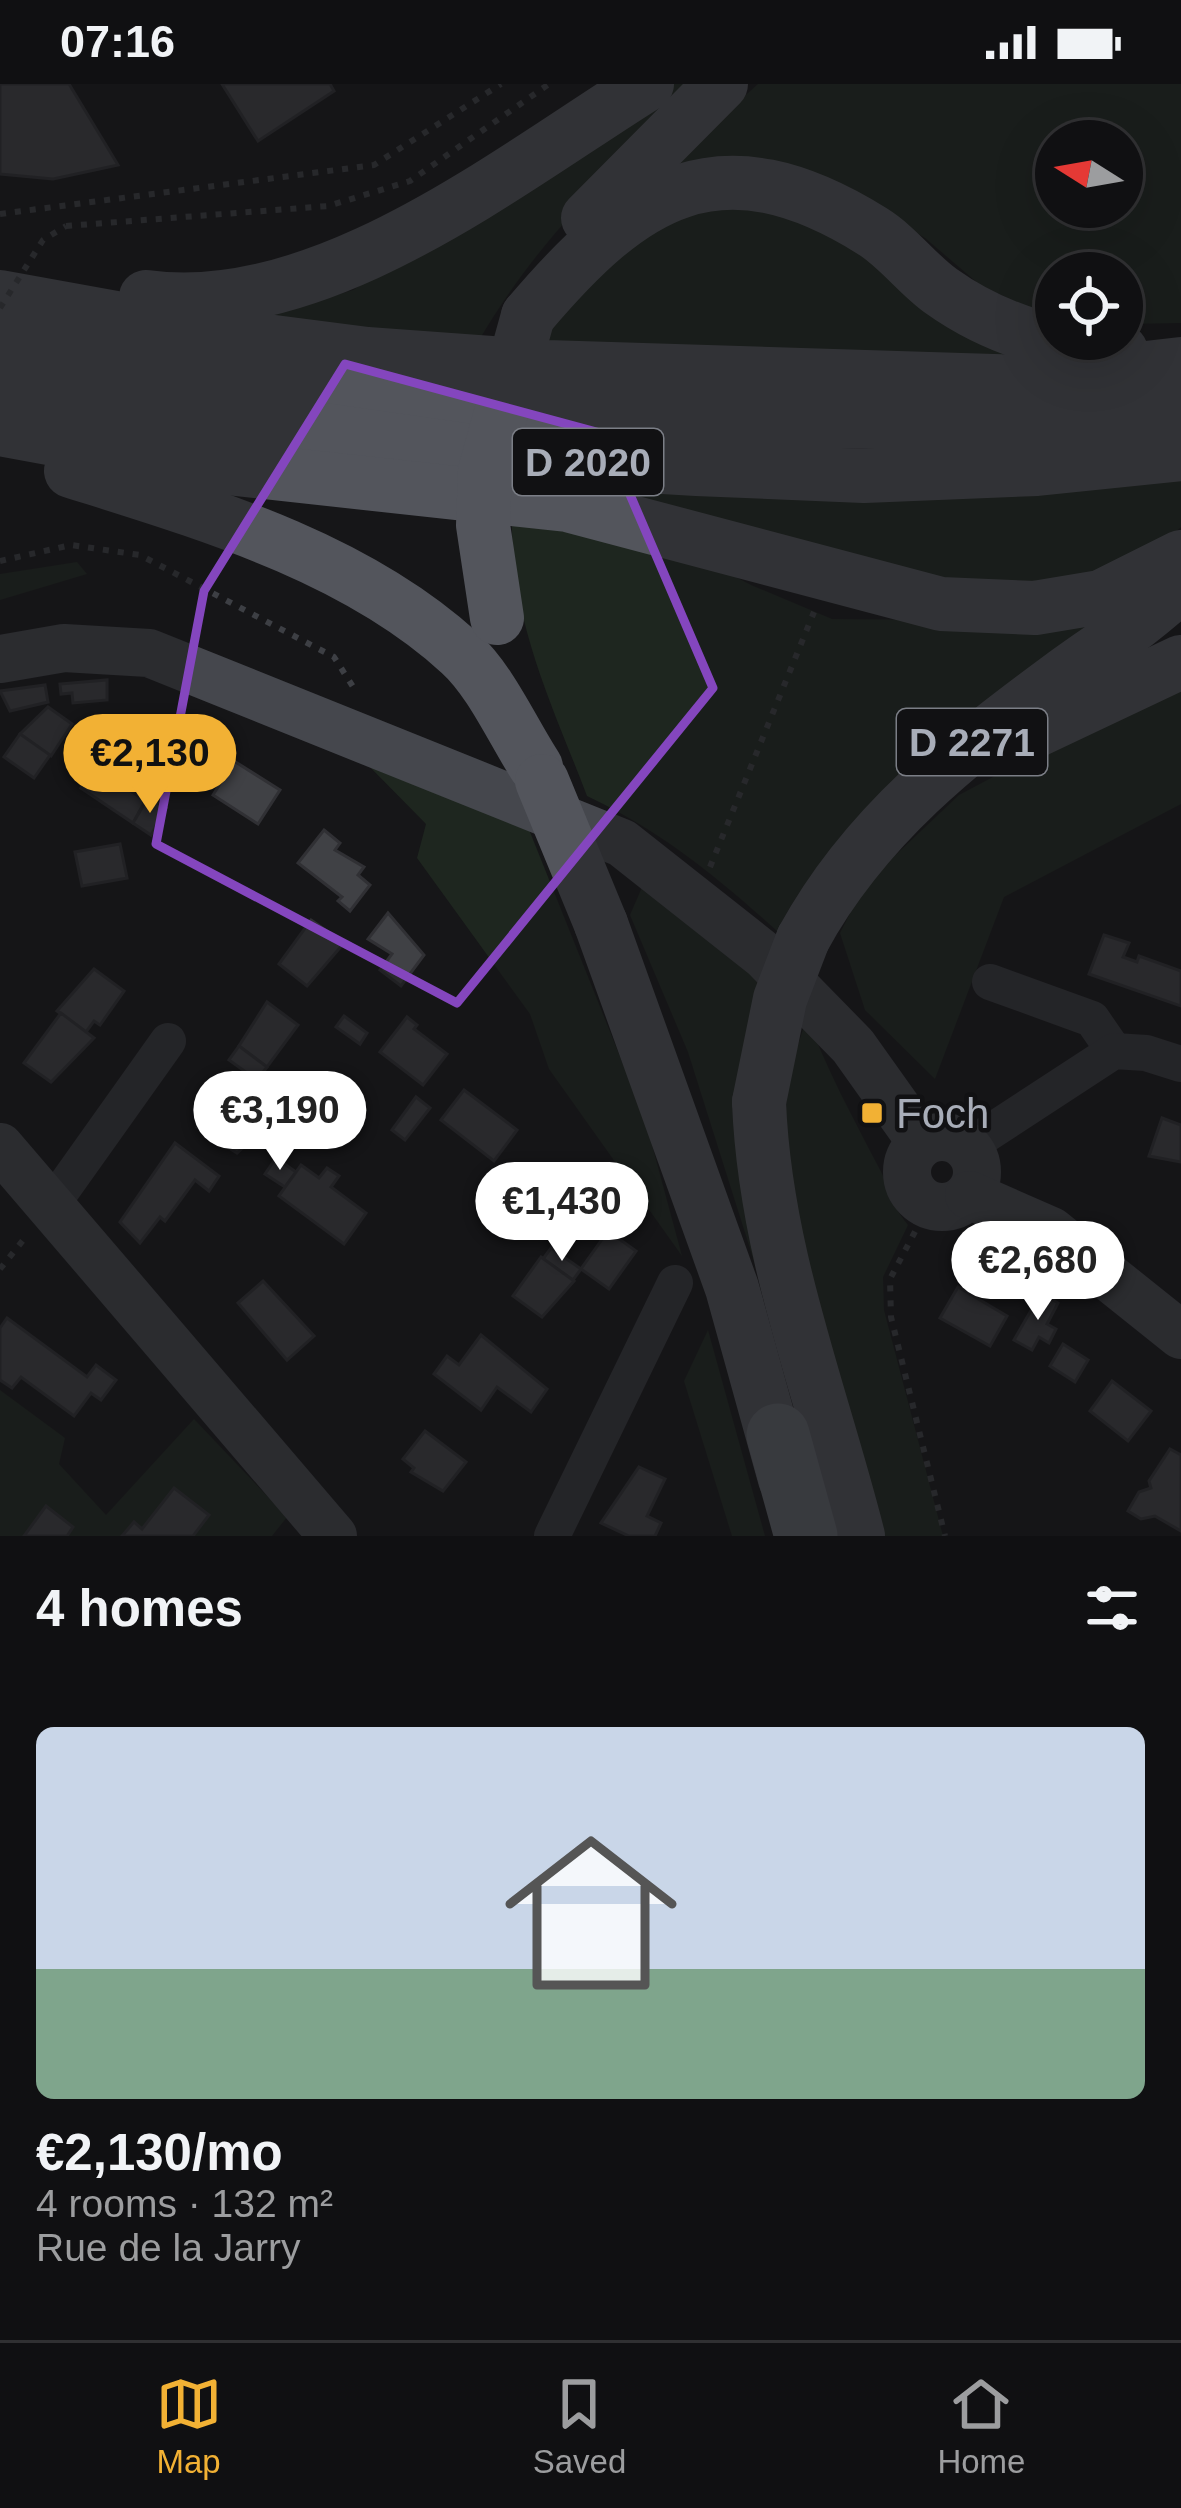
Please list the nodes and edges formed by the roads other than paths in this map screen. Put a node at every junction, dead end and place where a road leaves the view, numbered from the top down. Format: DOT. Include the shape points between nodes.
graph roads {
  1 [pos="646,84"];
  2 [pos="722,84"];
  3 [pos="0,277"];
  4 [pos="0,297"];
  5 [pos="528,316"];
  6 [pos="0,343"];
  7 [pos="1181,354"];
  8 [pos="1181,364"];
  9 [pos="0,384"];
  10 [pos="1181,415"];
  11 [pos="0,429"];
  12 [pos="0,449"];
  13 [pos="1181,454"];
  14 [pos="1181,557"];
  15 [pos="1181,585"];
  16 [pos="0,659"];
  17 [pos="1181,662"];
  18 [pos="539,774"];
  19 [pos="908,801"];
  20 [pos="990,982"];
  21 [pos="168,1041"];
  22 [pos="1114,1051"];
  23 [pos="1181,1064"];
  24 [pos="945,1145"];
  25 [pos="0,1147"];
  26 [pos="949,1200"];
  27 [pos="50,1207"];
  28 [pos="675,1283"];
  29 [pos="1181,1335"];
  30 [pos="778,1436"];
  31 [pos="333,1536"];
  32 [pos="552,1536"];
  33 [pos="796,1536"];
  34 [pos="806,1536"];
  35 [pos="858,1536"];
  1 -- 3 [label="main road" via="398,238 267,293 168,300"];
  2 -- 5 [label="main road" via="598,206 548,266"];
  4 -- 8 [label="main road" via="367,354 546,367 1024,382"];
  5 -- 7 [label="main road" via="578,257 642,204 699,184 754,183 873,232 943,292 1014,332 1086,349"];
  5 -- 18 [label="main road, bridge" via="485,471 483,526 497,618"];
  6 -- 10 [label="main road, D 2020" via="201,377 559,415 853,424"];
  9 -- 13 [label="main road, D 2020" via="412,445 633,465 864,476"];
  11 -- 14 [label="main road" via="190,464 567,505 941,604 1034,608 1101,597"];
  12 -- 18 [label="main road" via="235,527 352,577 463,655"];
  15 -- 19 [label="main road, D 2271" via="972,742"];
  16 -- 24 [label="main road" via="64,648 148,653 622,843 765,956"];
  17 -- 19 [label="main road"];
  18 -- 30 [label="main road, bridge" via="601,924"];
  19 -- 35 [label="main road, D 2271, bridge" via="831,887 803,939 780,999 759,1102 780,1270"];
  20 -- 22 [label="street" via="1092,1019"];
  21 -- 27 [label="street"];
  22 -- 23 [label="street"];
  22 -- 24 [label="street"];
  24 -- 26 [label="main road" via="978,1172"];
  24 -- 26 [label="main road" via="907,1173 910,1188"];
  25 -- 27 [label="main road"];
  26 -- 29 [label="main road" via="1051,1232"];
  27 -- 31 [label="main road"];
  28 -- 32 [label="street"];
  30 -- 33 [label="main road"];
  30 -- 34 [label="highway"];
}
